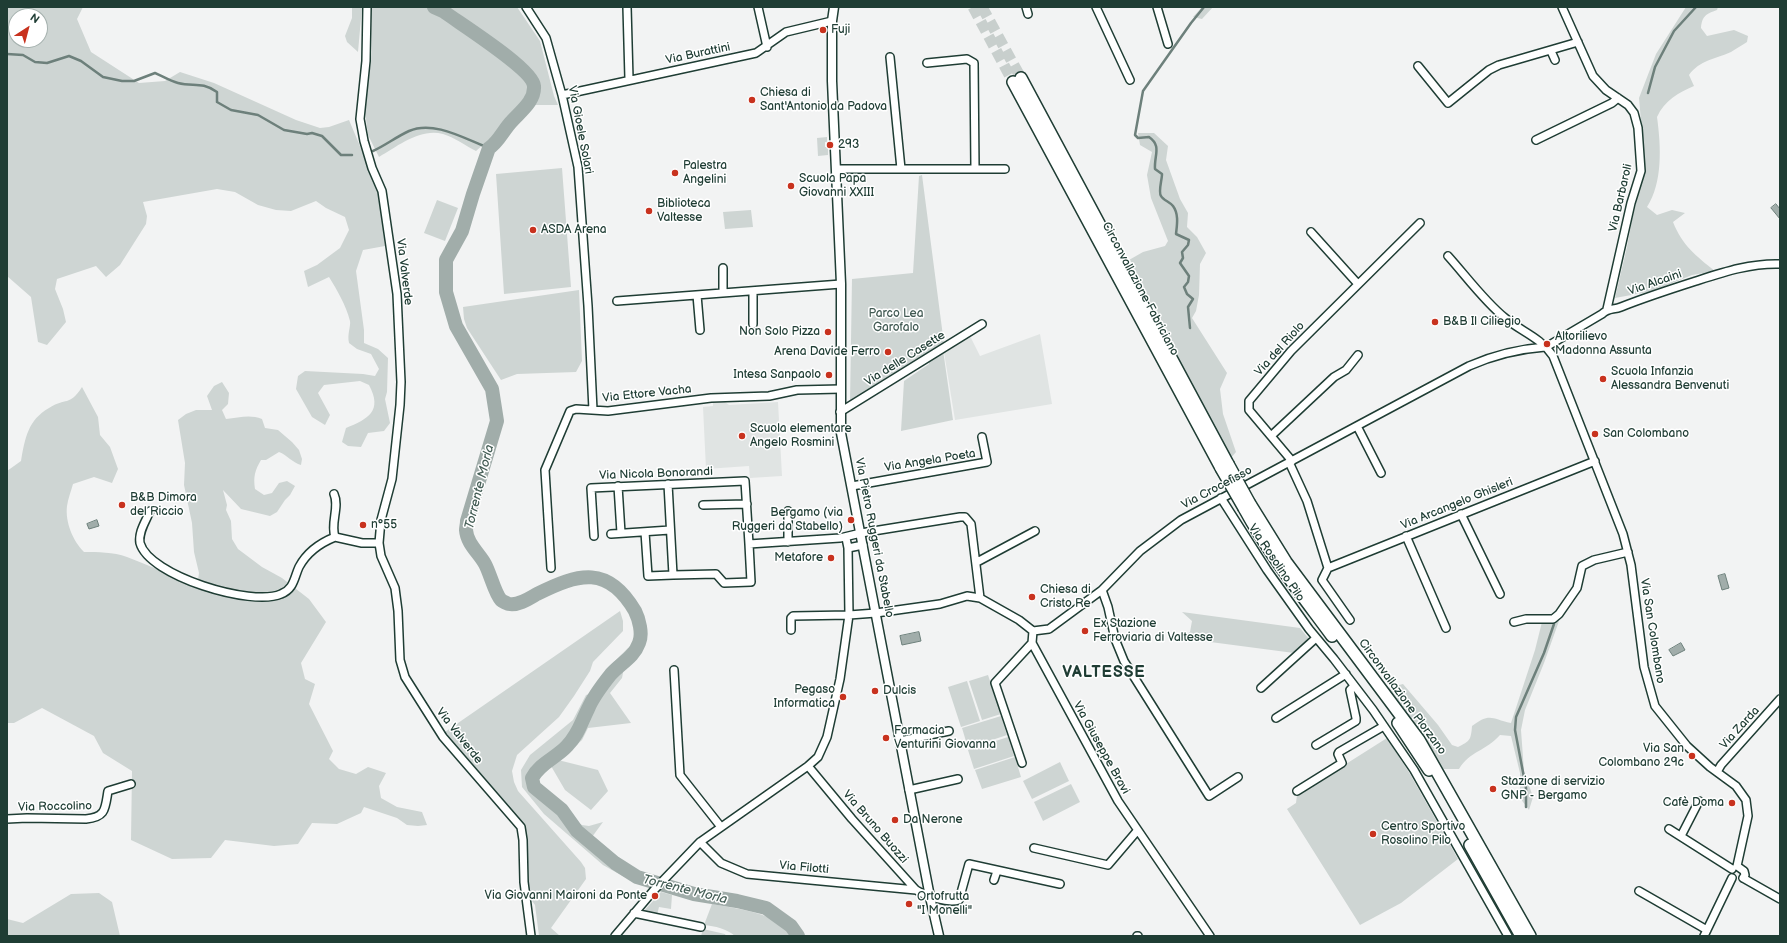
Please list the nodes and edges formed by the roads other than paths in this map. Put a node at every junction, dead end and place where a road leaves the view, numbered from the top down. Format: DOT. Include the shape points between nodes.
graph roads {
  1 [pos="367,7"];
  2 [pos="526,7"];
  3 [pos="628,7"];
  4 [pos="758,7"];
  5 [pos="834,7"];
  6 [pos="1096,7"];
  7 [pos="1157,7"];
  8 [pos="1562,7"];
  9 [pos="832,21"];
  10 [pos="1578,42"];
  11 [pos="1168,44"];
  12 [pos="766,47"];
  13 [pos="1551,51"];
  14 [pos="890,56"];
  15 [pos="1555,60"];
  16 [pos="927,63"];
  17 [pos="1418,66"];
  18 [pos="629,79"];
  19 [pos="1017,80"];
  20 [pos="1130,80"];
  21 [pos="562,95"];
  22 [pos="1618,98"];
  23 [pos="1536,140"];
  24 [pos="836,169"];
  25 [pos="901,169"];
  26 [pos="975,169"];
  27 [pos="1005,169"];
  28 [pos="1420,223"];
  29 [pos="1311,232"];
  30 [pos="1448,256"];
  31 [pos="1780,264"];
  32 [pos="723,268"];
  33 [pos="1357,283"];
  34 [pos="841,284"];
  35 [pos="753,291"];
  36 [pos="723,293"];
  37 [pos="697,295"];
  38 [pos="617,301"];
  39 [pos="1607,309"];
  40 [pos="753,324"];
  41 [pos="982,324"];
  42 [pos="700,330"];
  43 [pos="1546,347"];
  44 [pos="1358,355"];
  45 [pos="841,389"];
  46 [pos="593,410"];
  47 [pos="840,412"];
  48 [pos="1357,426"];
  49 [pos="1271,436"];
  50 [pos="982,437"];
  51 [pos="1595,461"];
  52 [pos="1290,462"];
  53 [pos="1381,473"];
  54 [pos="668,484"];
  55 [pos="618,486"];
  56 [pos="852,486"];
  57 [pos="334,494"];
  58 [pos="1221,498"];
  59 [pos="747,504"];
  60 [pos="703,505"];
  61 [pos="1247,506"];
  62 [pos="150,511"];
  63 [pos="788,511"];
  64 [pos="1461,514"];
  65 [pos="670,530"];
  66 [pos="1035,531"];
  67 [pos="645,532"];
  68 [pos="621,533"];
  69 [pos="861,533"];
  70 [pos="611,534"];
  71 [pos="594,536"];
  72 [pos="1406,536"];
  73 [pos="335,537"];
  74 [pos="846,538"];
  75 [pos="788,542"];
  76 [pos="380,543"];
  77 [pos="749,544"];
  78 [pos="863,545"];
  79 [pos="848,548"];
  80 [pos="1628,552"];
  81 [pos="977,562"];
  82 [pos="551,568"];
  83 [pos="1328,568"];
  84 [pos="673,575"];
  85 [pos="1102,590"];
  86 [pos="1500,594"];
  87 [pos="980,598"];
  88 [pos="876,613"];
  89 [pos="849,615"];
  90 [pos="1350,620"];
  91 [pos="1514,622"];
  92 [pos="1446,628"];
  93 [pos="791,630"];
  94 [pos="1033,631"];
  95 [pos="1316,638"];
  96 [pos="1032,643"];
  97 [pos="674,670"];
  98 [pos="1346,674"];
  99 [pos="1354,686"];
  100 [pos="1261,688"];
  101 [pos="1780,699"];
  102 [pos="1276,718"];
  103 [pos="1384,726"];
  104 [pos="949,731"];
  105 [pos="900,741"];
  106 [pos="1316,745"];
  107 [pos="1022,763"];
  108 [pos="808,766"];
  109 [pos="1717,772"];
  110 [pos="1238,777"];
  111 [pos="958,779"];
  112 [pos="131,784"];
  113 [pos="909,790"];
  114 [pos="1296,791"];
  115 [pos="1698,801"];
  116 [pos="7,819"];
  117 [pos="721,827"];
  118 [pos="1668,829"];
  119 [pos="1137,831"];
  120 [pos="1681,836"];
  121 [pos="700,842"];
  122 [pos="1034,848"];
  123 [pos="1735,868"];
  124 [pos="997,871"];
  125 [pos="1732,878"];
  126 [pos="1743,878"];
  127 [pos="994,880"];
  128 [pos="1060,884"];
  129 [pos="916,890"];
  130 [pos="1639,891"];
  131 [pos="930,897"];
  132 [pos="1780,899"];
  133 [pos="634,913"];
  134 [pos="701,927"];
  135 [pos="1706,933"];
  136 [pos="531,936"];
  137 [pos="615,936"];
  138 [pos="939,936"];
  139 [pos="1210,936"];
  140 [pos="1508,936"];
  141 [pos="1521,936"];
  142 [pos="1530,936"];
  1 -- 76 [label="street, Via Valverde" via="366,61 360,119 372,168 382,191 397,294 401,382 392,479 381,520"];
  2 -- 21 [label="street, Via Gioele Solari" via="546,38"];
  3 -- 18 [label="street"];
  4 -- 12 [label="street"];
  5 -- 9 [label="street, Via Pietro Ruggeri da Stabello"];
  6 -- 20 [label="street"];
  7 -- 11 [label="street"];
  8 -- 10 [label="street, Via Barbaroli"];
  9 -- 12 [label="street, Via Burattini" via="786,32"];
  9 -- 24 [label="street, Via Pietro Ruggeri da Stabello"];
  10 -- 13 [label="street"];
  10 -- 22 [label="street, Via Barbaroli" via="1593,76"];
  12 -- 18 [label="street, Via Burattini" via="756,53"];
  13 -- 15 [label="street"];
  13 -- 17 [label="street" via="1489,70 1448,103"];
  14 -- 25 [label="street"];
  16 -- 26 [label="street" via="967,59 974,63"];
  18 -- 21 [label="street, Via Burattini"];
  19 -- 61 [label="highway, Circonvallazione Fabriciano, bridge"];
  21 -- 46 [label="street, Via Gioele Solari" via="578,167"];
  22 -- 23 [label="street" via="1612,104"];
  22 -- 39 [label="street, Via Barbaroli" via="1634,113 1638,128 1641,171 1631,203"];
  24 -- 25 [label="street"];
  24 -- 34 [label="street, Via Pietro Ruggeri da Stabello"];
  25 -- 26 [label="street"];
  26 -- 27 [label="street"];
  28 -- 33 [label="street, Via del Riolo"];
  29 -- 33 [label="street"];
  30 -- 43 [label="street" via="1494,308"];
  31 -- 39 [label="street, Via Alcaini" via="1742,267 1618,308"];
  32 -- 36 [label="street"];
  33 -- 49 [label="street, Via del Riolo" via="1291,351 1249,401 1249,410"];
  34 -- 35 [label="street"];
  34 -- 45 [label="street, Via Pietro Ruggeri da Stabello"];
  35 -- 36 [label="street"];
  35 -- 40 [label="street"];
  36 -- 37 [label="street"];
  37 -- 38 [label="street"];
  37 -- 42 [label="street"];
  39 -- 43 [label="street, Via Alcaini"];
  41 -- 47 [label="street, Via delle Casette"];
  43 -- 48 [label="street, Via Crocefisso" via="1521,349 1487,358"];
  43 -- 51 [label="street, Via San Colombano" via="1553,356 1568,390"];
  44 -- 49 [label="street" via="1346,370 1334,377"];
  45 -- 46 [label="street, Via Ettore Vacha" via="797,390 769,396 711,398 608,411"];
  45 -- 47 [label="street, Via Pietro Ruggeri da Stabello"];
  46 -- 82 [label="street, Via Ettore Vacha" via="576,409 568,414 545,470"];
  47 -- 56 [label="street, Via Pietro Ruggeri da Stabello" via="841,433"];
  48 -- 52 [label="street, Via Crocefisso"];
  48 -- 53 [label="street"];
  49 -- 52 [label="street, Via del Riolo"];
  50 -- 56 [label="street, Via Angela Poeta" via="987,462"];
  51 -- 64 [label="street, Via Arcangelo Ghisleri"];
  51 -- 80 [label="street, Via San Colombano"];
  52 -- 58 [label="street, Via Crocefisso"];
  52 -- 83 [label="street"];
  54 -- 55 [label="street, Via Nicola Bonorandi"];
  54 -- 59 [label="street, Via Nicola Bonorandi" via="745,482"];
  54 -- 65 [label="street"];
  55 -- 68 [label="street"];
  55 -- 71 [label="street, Via Nicola Bonorandi" via="591,488"];
  56 -- 69 [label="street, Via Pietro Ruggeri da Stabello"];
  57 -- 73 [label="street" via="336,500 332,530"];
  58 -- 85 [label="street, Via Crocefisso" via="1170,527 1140,551"];
  58 -- 95 [label="street, Via Rosolino Pilo" via="1267,570"];
  59 -- 60 [label="street"];
  59 -- 77 [label="street"];
  61 -- 141 [label="highway, Circonvallazione Plorzano" via="1258,535 1282,570 1412,744"];
  61 -- 142 [label="highway, Circonvallazione Plorzano" via="1419,740"];
  62 -- 73 [label="street" via="141,531 140,541 143,550 167,570 203,586 264,598 288,591 304,559 324,541"];
  63 -- 75 [label="street"];
  64 -- 72 [label="street, Via Arcangelo Ghisleri"];
  64 -- 86 [label="street"];
  65 -- 67 [label="street"];
  65 -- 84 [label="street"];
  66 -- 81 [label="street"];
  67 -- 68 [label="street"];
  67 -- 84 [label="street" via="648,576"];
  68 -- 70 [label="street"];
  69 -- 74 [label="street"];
  69 -- 78 [label="street, Via Pietro Ruggeri da Stabello"];
  69 -- 81 [label="street" via="965,518 971,524"];
  72 -- 83 [label="street, Via Arcangelo Ghisleri"];
  72 -- 92 [label="street"];
  73 -- 76 [label="street" via="362,543"];
  74 -- 75 [label="street"];
  74 -- 79 [label="street"];
  75 -- 77 [label="street"];
  76 -- 136 [label="street, Via Valverde" via="381,556 395,588 403,672 443,737 520,827"];
  77 -- 84 [label="street" via="751,582 724,582 716,574"];
  78 -- 79 [label="street"];
  78 -- 88 [label="street, Via Pietro Ruggeri da Stabello"];
  79 -- 89 [label="street"];
  80 -- 91 [label="street" via="1594,560 1582,566 1577,588 1553,619 1526,619"];
  80 -- 109 [label="street, Via San Colombano" via="1644,667 1655,706 1694,754"];
  81 -- 87 [label="street"];
  83 -- 90 [label="street" via="1322,580"];
  85 -- 94 [label="street, Via Crocefisso" via="1049,629"];
  85 -- 110 [label="street" via="1115,639 1124,661 1209,796"];
  87 -- 88 [label="street" via="967,596 940,604"];
  87 -- 94 [label="street"];
  88 -- 89 [label="street"];
  88 -- 105 [label="street, Via Pietro Ruggeri da Stabello"];
  89 -- 93 [label="street" via="793,616"];
  89 -- 108 [label="street" via="840,679 827,737 818,757"];
  94 -- 96 [label="street"];
  95 -- 98 [label="street, Via Rosolino Pilo"];
  95 -- 100 [label="street"];
  96 -- 107 [label="street" via="995,683"];
  96 -- 119 [label="street, Via Giuseppe Bravi"];
  97 -- 117 [label="street" via="680,775"];
  98 -- 99 [label="street, Via Rosolino Pilo"];
  98 -- 102 [label="street"];
  99 -- 103 [label="street, Via Rosolino Pilo"];
  99 -- 106 [label="street" via="1350,690 1356,721"];
  101 -- 109 [label="street, Via Zarda"];
  103 -- 114 [label="street" via="1340,752 1338,754 1342,763"];
  103 -- 140 [label="street, Via Rosolino Pilo" via="1428,794"];
  104 -- 105 [label="street"];
  105 -- 113 [label="street, Via Pietro Ruggeri da Stabello"];
  108 -- 117 [label="street"];
  108 -- 129 [label="street, Via Bruno Buozzi"];
  109 -- 123 [label="street, Via San Colombano" via="1736,786 1747,808 1748,816"];
  111 -- 113 [label="street"];
  112 -- 116 [label="street, Via Roccolino" via="108,791 106,808 103,814 95,818"];
  113 -- 131 [label="street, Via Pietro Ruggeri da Stabello"];
  115 -- 120 [label="street"];
  117 -- 121 [label="street"];
  118 -- 120 [label="street"];
  119 -- 122 [label="street" via="1108,865"];
  119 -- 139 [label="street, Via Giuseppe Bravi"];
  120 -- 123 [label="street"];
  121 -- 129 [label="street, Via Filotti" via="721,863 747,874"];
  121 -- 133 [label="street"];
  123 -- 125 [label="street" via="1731,874"];
  123 -- 126 [label="street" via="1744,870"];
  124 -- 127 [label="street"];
  124 -- 128 [label="street"];
  124 -- 131 [label="street, Via Bruno Buozzi" via="969,864 959,900 954,902"];
  125 -- 126 [label="street"];
  125 -- 135 [label="street"];
  126 -- 132 [label="street"];
  129 -- 131 [label="street, Via Bruno Buozzi"];
  130 -- 135 [label="street"];
  131 -- 138 [label="street, Via Pietro Ruggeri da Stabello"];
  133 -- 134 [label="street"];
  133 -- 137 [label="street"];
}
